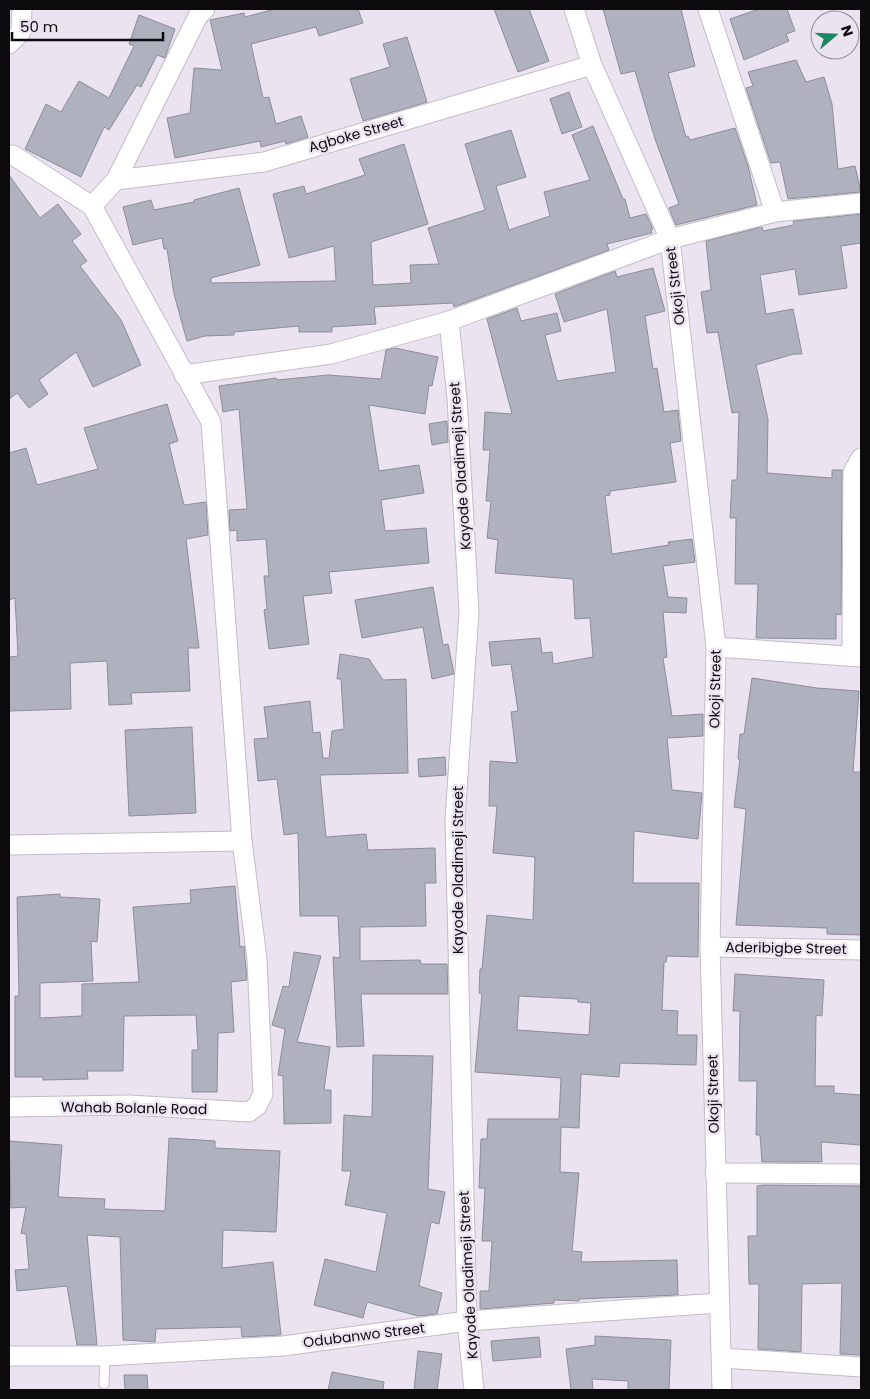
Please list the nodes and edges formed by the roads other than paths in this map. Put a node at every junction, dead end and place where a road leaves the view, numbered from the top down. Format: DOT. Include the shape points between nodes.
graph roads {
  1 [pos="22,9"];
  2 [pos="205,9"];
  3 [pos="574,9"];
  4 [pos="708,9"];
  5 [pos="9,44"];
  6 [pos="592,65"];
  7 [pos="13,155"];
  8 [pos="116,180"];
  9 [pos="861,203"];
  10 [pos="92,206"];
  11 [pos="775,212"];
  12 [pos="670,240"];
  13 [pos="449,321"];
  14 [pos="184,375"];
  15 [pos="861,458"];
  16 [pos="716,647"];
  17 [pos="857,656"];
  18 [pos="242,841"];
  19 [pos="9,845"];
  20 [pos="710,947"];
  21 [pos="861,950"];
  22 [pos="9,1108"];
  23 [pos="715,1173"];
  24 [pos="861,1174"];
  25 [pos="718,1303"];
  26 [pos="467,1321"];
  27 [pos="9,1356"];
  28 [pos="105,1356"];
  29 [pos="722,1358"];
  30 [pos="861,1367"];
  31 [pos="104,1384"];
  32 [pos="474,1390"];
  33 [pos="722,1390"];
  1 -- 5 [label="street" via="21,32"];
  2 -- 8 [label="street" via="198,16"];
  3 -- 6 [label="street, Okoji Street"];
  4 -- 11 [label="street"];
  6 -- 8 [label="street, Agboke Street" via="264,162"];
  6 -- 12 [label="street, Okoji Street"];
  7 -- 10 [label="street"];
  8 -- 10 [label="street"];
  9 -- 11 [label="street"];
  10 -- 14 [label="street"];
  11 -- 12 [label="street"];
  12 -- 13 [label="street"];
  12 -- 16 [label="street, Okoji Street"];
  13 -- 14 [label="street" via="331,354"];
  13 -- 26 [label="street, Kayode Oladimeji Street" via="457,398 469,611 455,820"];
  14 -- 18 [label="street" via="212,422"];
  15 -- 17 [label="street" via="853,472"];
  16 -- 17 [label="street"];
  16 -- 20 [label="street, Okoji Street"];
  18 -- 19 [label="street"];
  18 -- 22 [label="street, Wahab Bolanle Road" via="257,959 264,1094 257,1106 249,1112 129,1105"];
  20 -- 21 [label="street, Aderibigbe Street"];
  20 -- 23 [label="street, Okoji Street"];
  23 -- 24 [label="street"];
  23 -- 25 [label="street, Okoji Street"];
  25 -- 26 [label="street, Odubanwo Street"];
  25 -- 29 [label="street, Okoji Street"];
  26 -- 28 [label="street, Odubanwo Street" via="284,1346"];
  26 -- 32 [label="street, Kayode Oladimeji Street"];
  27 -- 28 [label="street, Odubanwo Street"];
  28 -- 31 [label="lane"];
  29 -- 30 [label="street"];
  29 -- 33 [label="street, Okoji Street"];
}
